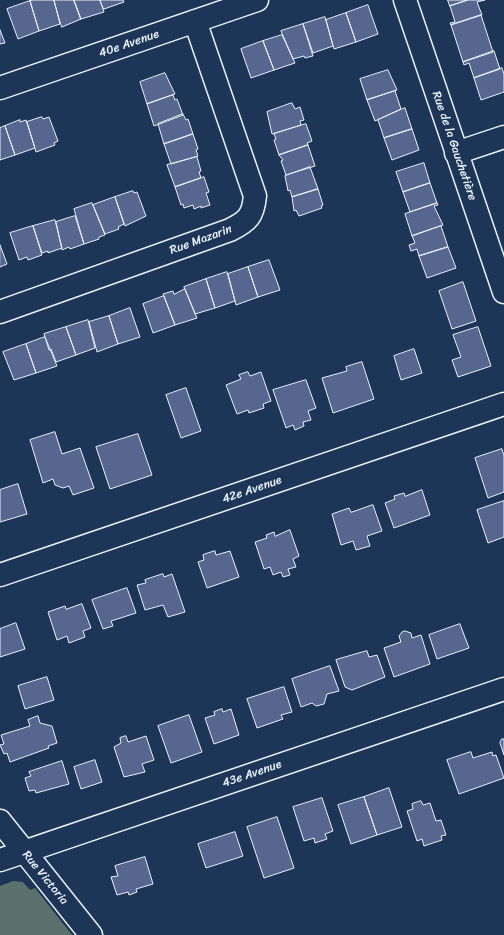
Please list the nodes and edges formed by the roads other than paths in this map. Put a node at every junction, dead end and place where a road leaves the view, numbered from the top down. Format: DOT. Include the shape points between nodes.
graph roads {
  1 [pos="258,0"];
  2 [pos="405,0"];
  3 [pos="194,21"];
  4 [pos="0,88"];
  5 [pos="504,137"];
  6 [pos="456,153"];
  7 [pos="504,292"];
  8 [pos="0,312"];
  9 [pos="504,404"];
  10 [pos="0,575"];
  11 [pos="504,689"];
  12 [pos="0,821"];
  13 [pos="24,851"];
  14 [pos="0,860"];
  15 [pos="91,935"];
  1 -- 3 [label="street, 40e Avenue"];
  2 -- 6 [label="street, Rue de la Gauchetière"];
  3 -- 4 [label="street, 40e Avenue"];
  3 -- 8 [label="street, Rue Mazarin" via="255,196 253,211 244,223 230,230"];
  5 -- 6 [label="street"];
  6 -- 7 [label="street, Rue de la Gauchetière"];
  9 -- 10 [label="street, 42e Avenue"];
  11 -- 13 [label="street, 43e Avenue"];
  12 -- 13 [label="street, Rue Victoria"];
  13 -- 14 [label="street, 43e Avenue"];
  13 -- 15 [label="street, Rue Victoria"];
}
